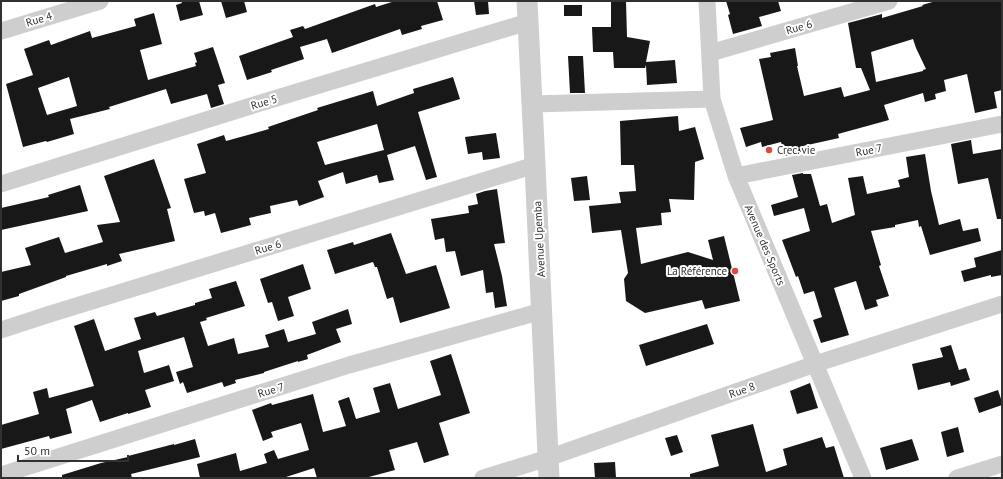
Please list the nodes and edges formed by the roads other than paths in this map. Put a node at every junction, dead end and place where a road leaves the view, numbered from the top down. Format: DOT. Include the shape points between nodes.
graph roads {
  1 [pos="100,1"];
  2 [pos="527,1"];
  3 [pos="707,1"];
  4 [pos="889,1"];
  5 [pos="864,4"];
  6 [pos="528,22"];
  7 [pos="1,31"];
  8 [pos="710,53"];
  9 [pos="712,99"];
  10 [pos="533,104"];
  11 [pos="1002,124"];
  12 [pos="536,165"];
  13 [pos="736,176"];
  14 [pos="1,184"];
  15 [pos="1002,304"];
  16 [pos="542,311"];
  17 [pos="1,330"];
  18 [pos="815,364"];
  19 [pos="1002,464"];
  20 [pos="548,468"];
  21 [pos="1,475"];
  22 [pos="483,478"];
  23 [pos="863,478"];
  24 [pos="957,478"];
  1 -- 7 [label="street, Rue 4"];
  2 -- 6 [label="street, Avenue Upemba"];
  3 -- 8 [label="street, Avenue des Sports"];
  4 -- 5 [label="street, Rue 6"];
  5 -- 8 [label="street, Rue 6"];
  6 -- 10 [label="street, Avenue Upemba"];
  6 -- 14 [label="street, Rue 5"];
  8 -- 9 [label="street, Avenue des Sports"];
  9 -- 10 [label="street"];
  9 -- 13 [label="street, Avenue des Sports"];
  10 -- 12 [label="street, Avenue Upemba"];
  11 -- 13 [label="street, Rue 7"];
  12 -- 16 [label="street, Avenue Upemba"];
  12 -- 17 [label="street, Rue 6"];
  13 -- 18 [label="street, Avenue des Sports"];
  15 -- 18 [label="street, Rue 8"];
  16 -- 20 [label="street, Avenue Upemba"];
  16 -- 21 [label="street, Rue 7" via="349,365"];
  18 -- 20 [label="street, Rue 8"];
  18 -- 23 [label="street, Avenue des Sports"];
  19 -- 24 [label="street"];
  20 -- 22 [label="street, Rue 8"];
}
